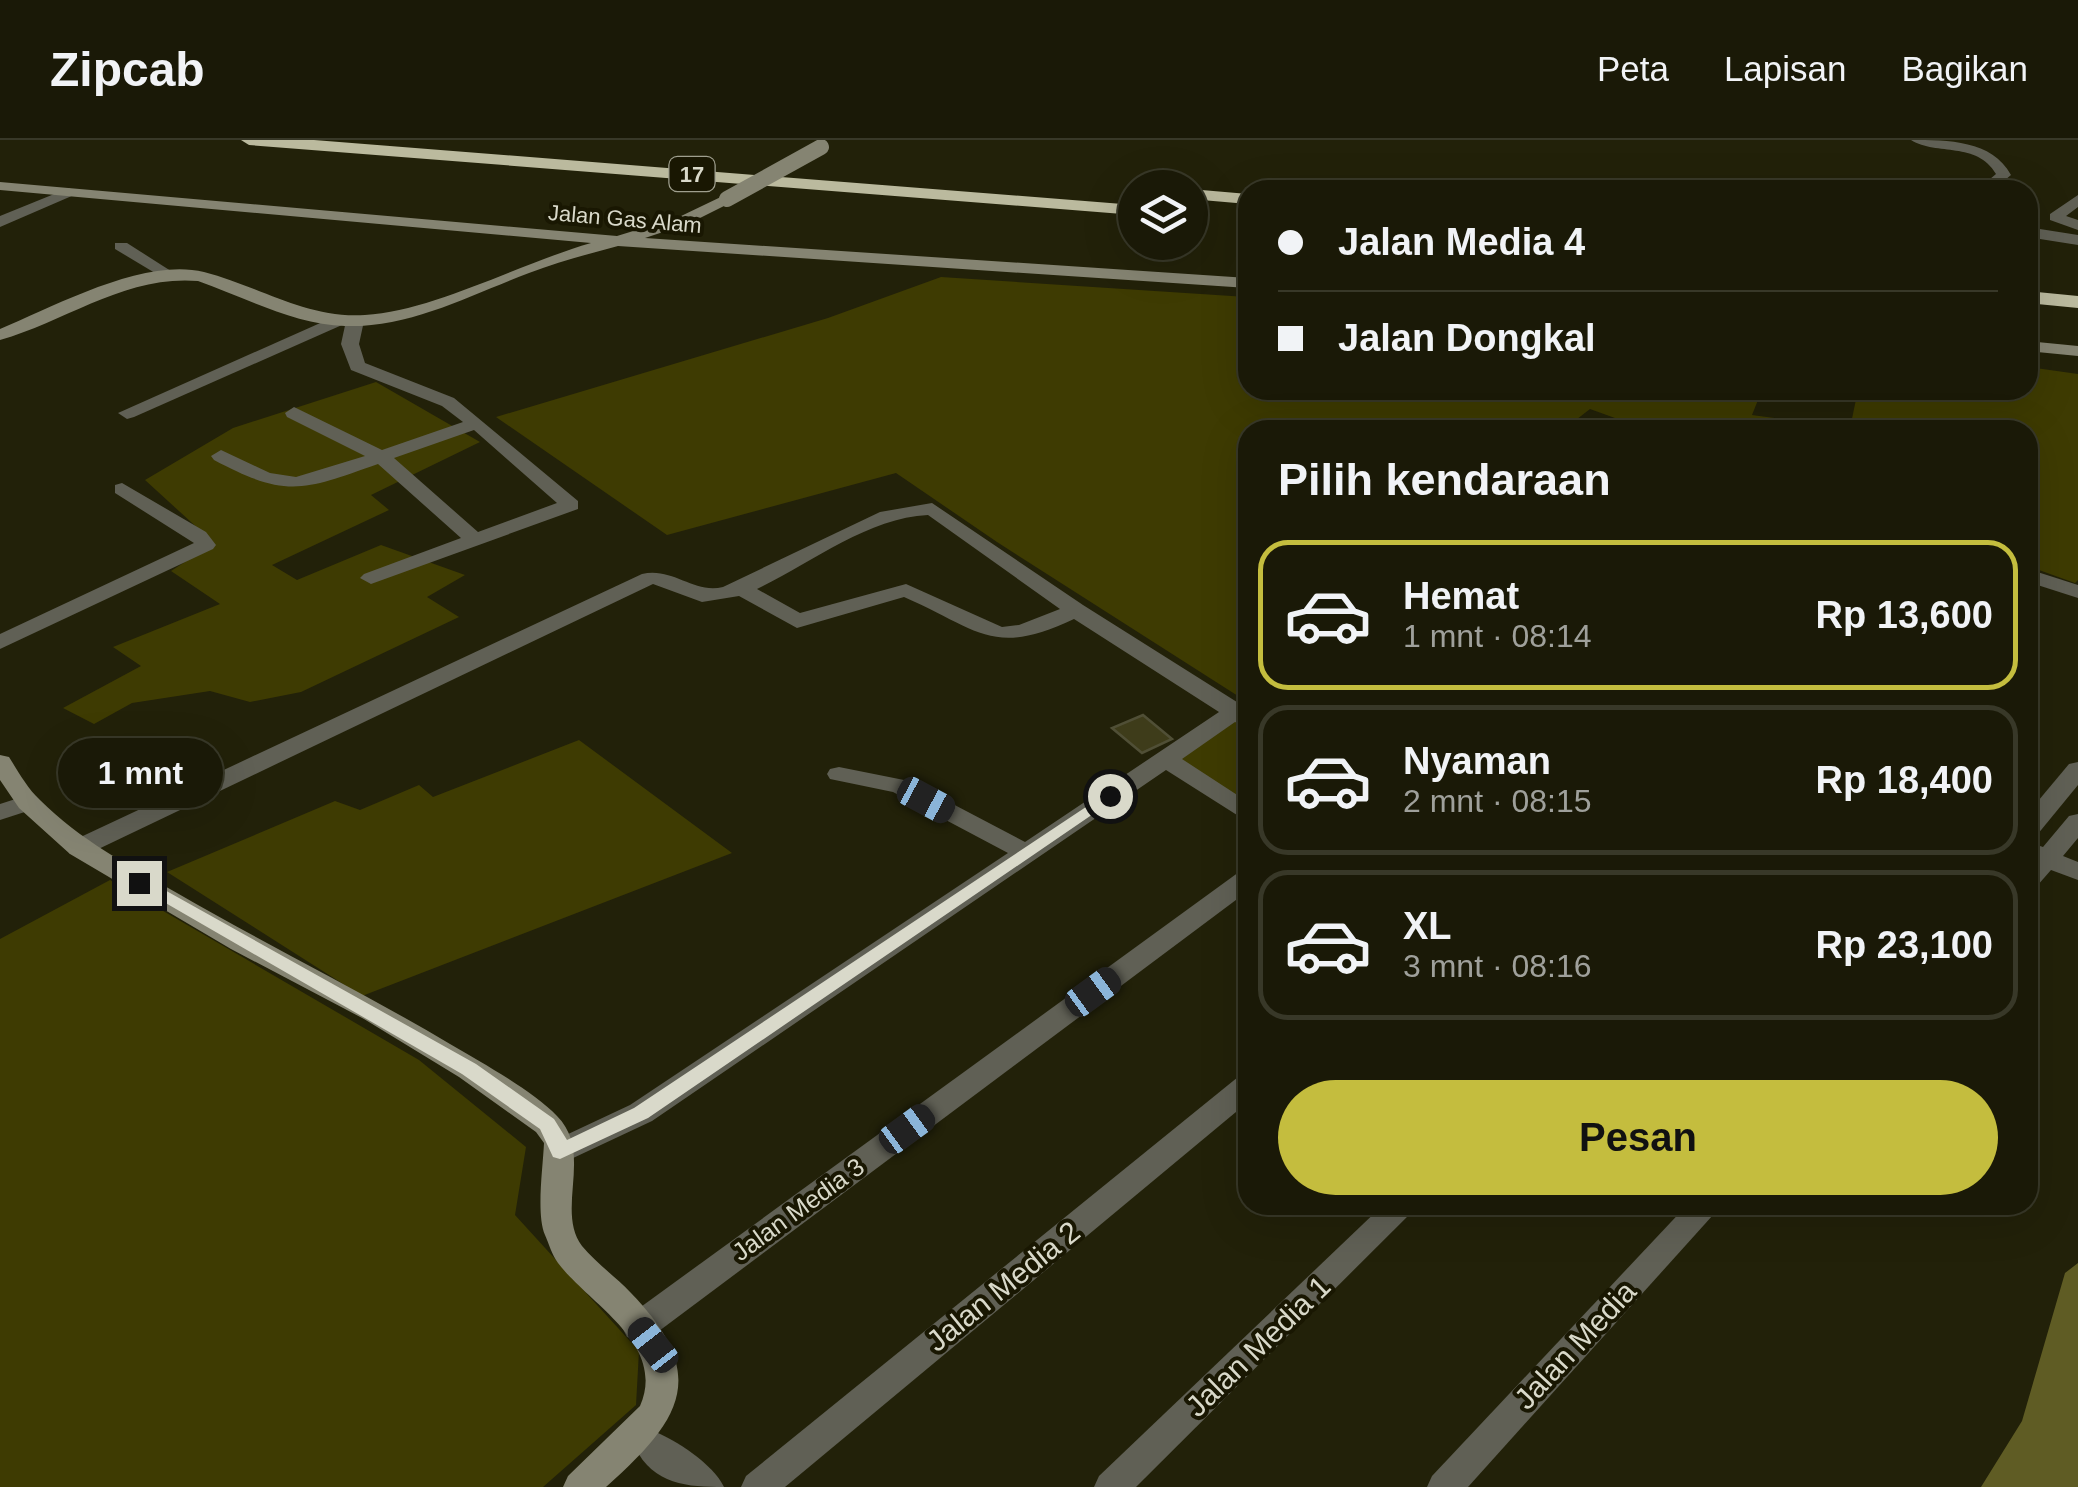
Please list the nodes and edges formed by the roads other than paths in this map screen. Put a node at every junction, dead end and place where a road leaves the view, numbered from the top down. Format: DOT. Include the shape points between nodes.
graph roads {
  1 [pos="249,140"];
  2 [pos="1918,140"];
  3 [pos="825,150"];
  4 [pos="763,160"];
  5 [pos="1997,180"];
  6 [pos="0,186"];
  7 [pos="68,192"];
  8 [pos="1208,196"];
  9 [pos="1238,199"];
  10 [pos="2078,200"];
  11 [pos="1118,209"];
  12 [pos="0,222"];
  13 [pos="2078,225"];
  14 [pos="2038,234"];
  15 [pos="2078,240"];
  16 [pos="618,242"];
  17 [pos="122,246"];
  18 [pos="166,273"];
  19 [pos="2038,277"];
  20 [pos="1238,281"];
  21 [pos="2078,282"];
  22 [pos="2038,298"];
  23 [pos="2078,302"];
  24 [pos="345,321"];
  25 [pos="0,334"];
  26 [pos="2038,347"];
  27 [pos="2078,351"];
  28 [pos="127,413"];
  29 [pos="294,413"];
  30 [pos="478,423"];
  31 [pos="220,456"];
  32 [pos="380,456"];
  33 [pos="122,488"];
  34 [pos="473,538"];
  35 [pos="371,578"];
  36 [pos="2038,578"];
  37 [pos="740,588"];
  38 [pos="2078,592"];
  39 [pos="1075,610"];
  40 [pos="0,642"];
  41 [pos="1238,714"];
  42 [pos="1238,718"];
  43 [pos="1166,758"];
  44 [pos="0,762"];
  45 [pos="2078,769"];
  46 [pos="839,774"];
  47 [pos="28,803"];
  48 [pos="1238,807"];
  49 [pos="0,812"];
  50 [pos="2038,817"];
  51 [pos="2078,822"];
  52 [pos="79,848"];
  53 [pos="1026,852"];
  54 [pos="2038,853"];
  55 [pos="2038,854"];
  56 [pos="2078,872"];
  57 [pos="1238,885"];
  58 [pos="1238,1094"];
  59 [pos="560,1152"];
  60 [pos="1394,1215"];
  61 [pos="1697,1215"];
  62 [pos="639,1327"];
  63 [pos="653,1446"];
  64 [pos="581,1487"];
  65 [pos="706,1487"];
  66 [pos="759,1487"];
  67 [pos="1112,1487"];
  68 [pos="1446,1487"];
  1 -- 11 [label="highway, 17"];
  2 -- 5 [label="street" via="1990,158 2002,167"];
  3 -- 4 [label="highway"];
  3 -- 16 [label="street, bridge" via="681,221"];
  6 -- 7 [label="street, Jalan Gas Alam"];
  7 -- 12 [label="street"];
  7 -- 16 [label="street, Jalan Gas Alam"];
  8 -- 9 [label="highway"];
  10 -- 13 [label="street" via="2055,217"];
  14 -- 15 [label="street"];
  16 -- 20 [label="street, Jalan Gas Alam"];
  16 -- 24 [label="street" via="411,311"];
  17 -- 18 [label="street"];
  18 -- 24 [label="street" via="200,276"];
  18 -- 25 [label="street"];
  19 -- 21 [label="highway"];
  22 -- 23 [label="highway"];
  24 -- 28 [label="street"];
  24 -- 30 [label="street" via="356,366 448,402"];
  26 -- 27 [label="street"];
  29 -- 32 [label="street"];
  30 -- 32 [label="street"];
  30 -- 34 [label="street" via="571,505"];
  31 -- 32 [label="street" via="270,482 289,484"];
  32 -- 34 [label="street"];
  33 -- 40 [label="street" via="206,545"];
  34 -- 35 [label="street"];
  36 -- 38 [label="street"];
  37 -- 39 [label="street" via="797,621 908,590 1006,636"];
  37 -- 39 [label="street" via="920,508 932,509"];
  37 -- 52 [label="street" via="696,596 665,578 650,578"];
  39 -- 41 [label="street"];
  42 -- 43 [label="street"];
  43 -- 48 [label="street"];
  43 -- 53 [label="street"];
  44 -- 47 [label="street"];
  45 -- 50 [label="street"];
  46 -- 53 [label="street" via="900,786"];
  47 -- 49 [label="street"];
  47 -- 52 [label="street"];
  51 -- 54 [label="street"];
  52 -- 59 [label="street" via="469,1069 547,1124"];
  53 -- 59 [label="street" via="641,1113"];
  55 -- 56 [label="street"];
  57 -- 62 [label="street, Jalan Media 3"];
  58 -- 66 [label="street, Jalan Media 2"];
  59 -- 62 [label="street" via="561,1238"];
  60 -- 67 [label="street, Jalan Media 1"];
  61 -- 68 [label="street, Jalan Media"];
  62 -- 64 [label="street" via="662,1361 660,1404"];
  63 -- 65 [label="street"];
}
